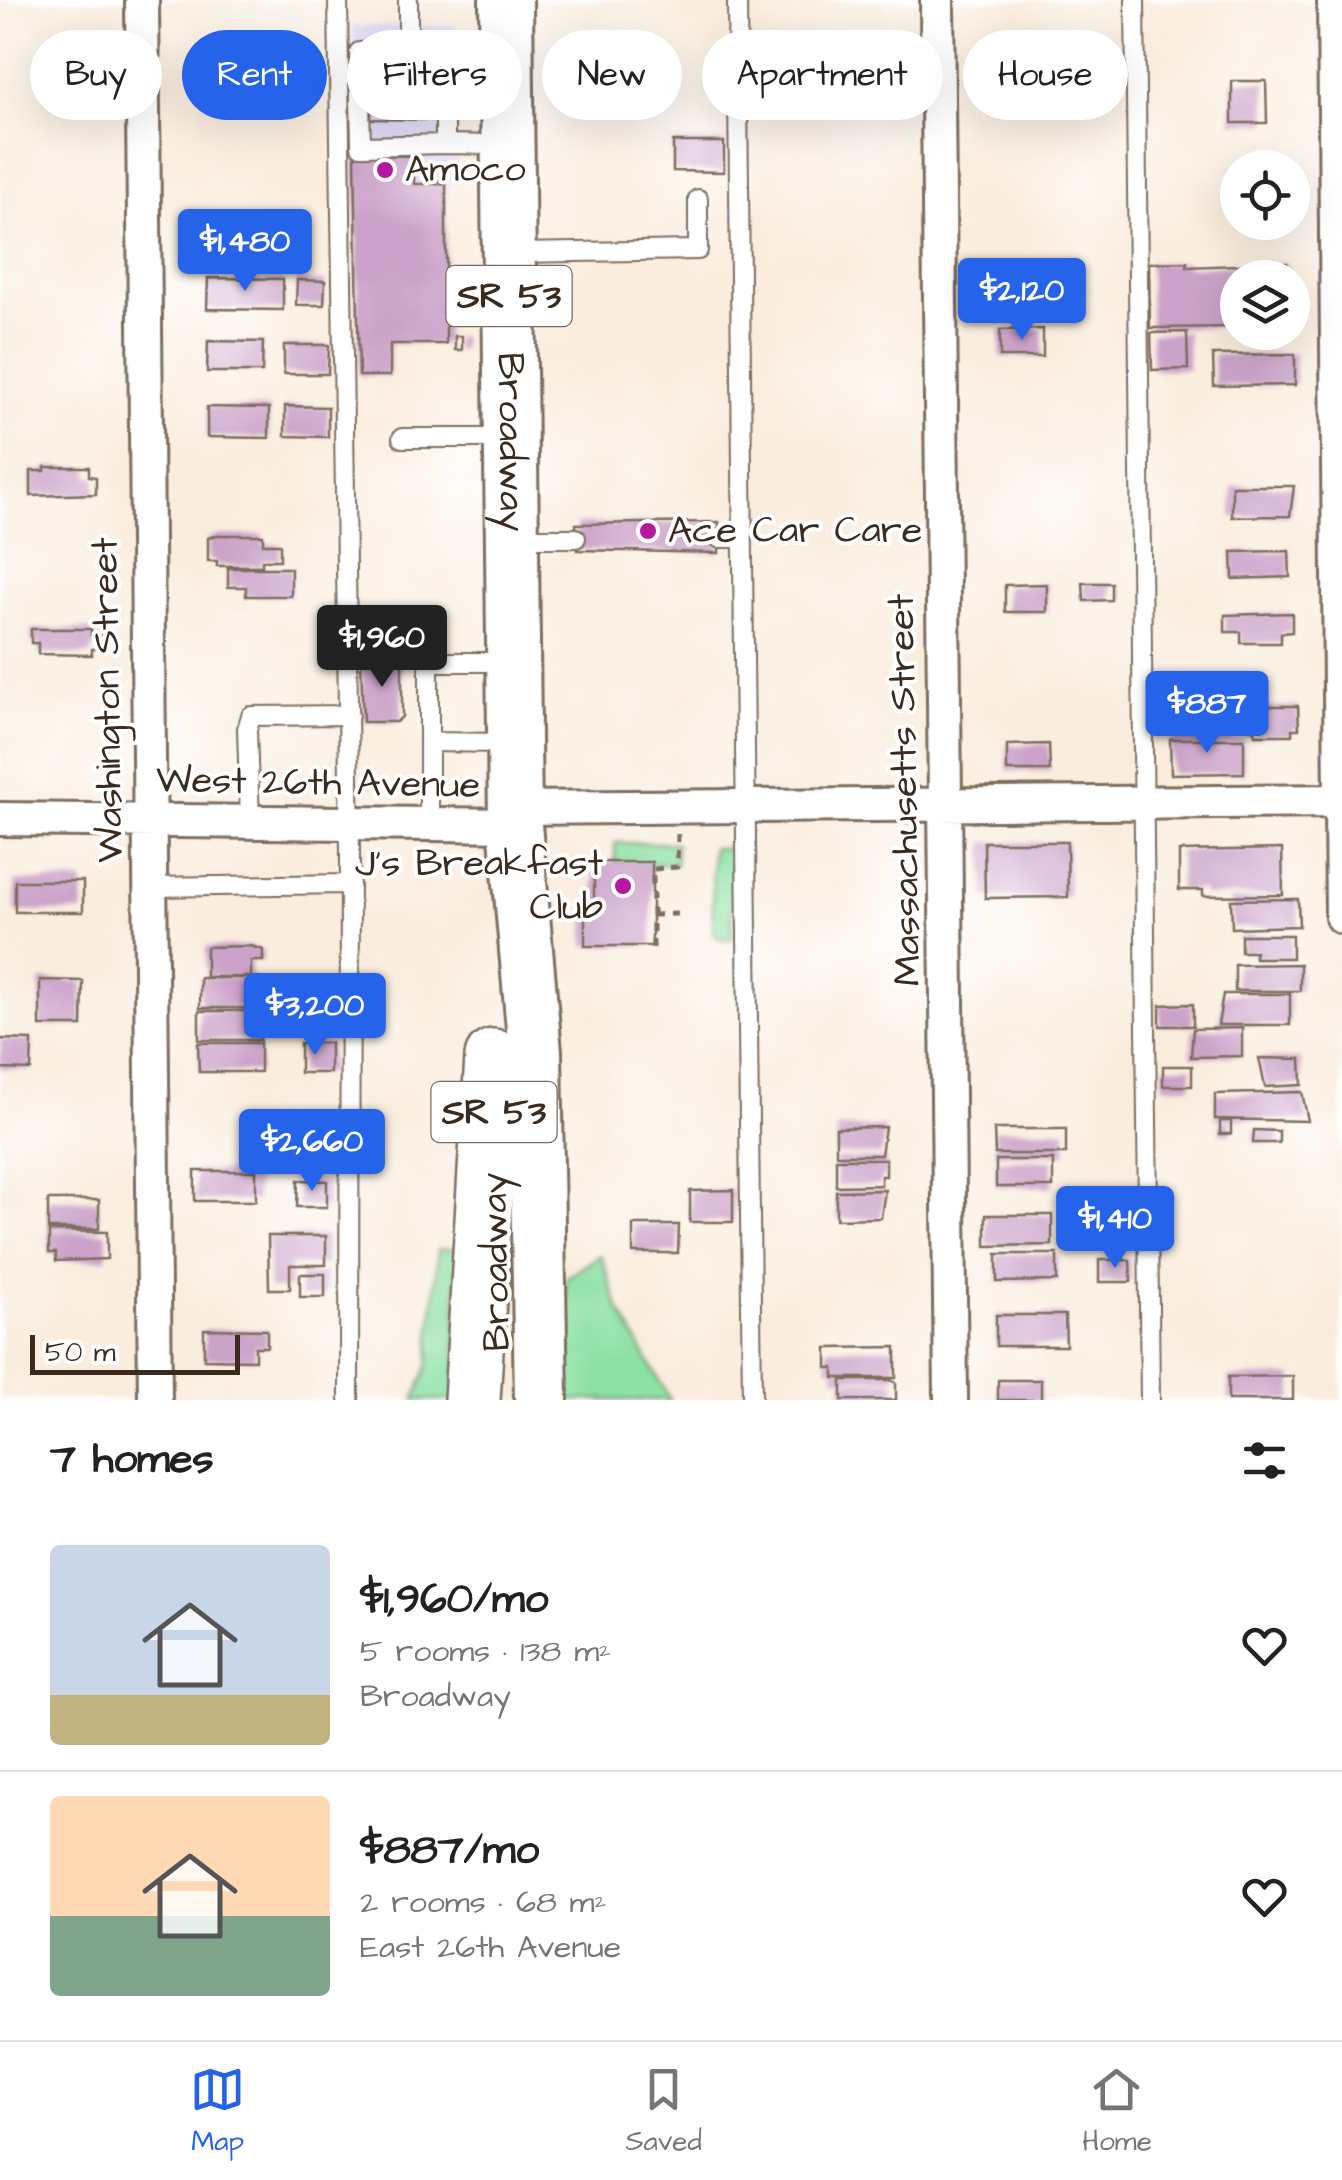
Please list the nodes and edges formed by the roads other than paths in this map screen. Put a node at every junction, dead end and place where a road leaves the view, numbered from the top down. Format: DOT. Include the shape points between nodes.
graph roads {
  1 [pos="142,0"];
  2 [pos="338,0"];
  3 [pos="408,0"];
  4 [pos="737,0"];
  5 [pos="937,0"];
  6 [pos="1135,0"];
  7 [pos="1334,0"];
  8 [pos="506,23"];
  9 [pos="408,30"];
  10 [pos="361,120"];
  11 [pos="445,120"];
  12 [pos="445,144"];
  13 [pos="508,145"];
  14 [pos="698,199"];
  15 [pos="509,253"];
  16 [pos="402,438"];
  17 [pos="511,438"];
  18 [pos="512,538"];
  19 [pos="576,538"];
  20 [pos="719,538"];
  21 [pos="743,538"];
  22 [pos="513,662"];
  23 [pos="349,715"];
  24 [pos="428,742"];
  25 [pos="514,743"];
  26 [pos="1341,801"];
  27 [pos="1144,802"];
  28 [pos="945,804"];
  29 [pos="746,806"];
  30 [pos="515,816"];
  31 [pos="0,819"];
  32 [pos="149,821"];
  33 [pos="250,822"];
  34 [pos="350,824"];
  35 [pos="429,824"];
  36 [pos="350,884"];
  37 [pos="150,887"];
  38 [pos="1342,917"];
  39 [pos="493,1057"];
  40 [pos="156,1400"];
  41 [pos="349,1400"];
  42 [pos="472,1400"];
  43 [pos="498,1400"];
  44 [pos="541,1400"];
  45 [pos="752,1400"];
  46 [pos="952,1400"];
  47 [pos="1150,1400"];
  1 -- 32 [label="street, Washington Street"];
  2 -- 23 [label="lane"];
  3 -- 9 [label="lane"];
  4 -- 21 [label="lane"];
  5 -- 28 [label="street, Massachusetts Street"];
  6 -- 27 [label="lane"];
  7 -- 26 [label="street"];
  8 -- 13 [label="main road, Broadway / SR 53"];
  10 -- 12 [label="lane" via="361,146"];
  11 -- 12 [label="lane"];
  12 -- 13 [label="lane"];
  13 -- 15 [label="main road, Broadway / SR 53"];
  14 -- 15 [label="lane" via="698,250"];
  15 -- 17 [label="main road, Broadway / SR 53"];
  16 -- 17 [label="lane"];
  17 -- 18 [label="main road, Broadway / SR 53"];
  18 -- 19 [label="lane"];
  18 -- 22 [label="main road, Broadway / SR 53"];
  20 -- 21 [label="lane"];
  21 -- 29 [label="lane"];
  22 -- 24 [label="lane" via="428,662"];
  22 -- 25 [label="main road, Broadway / SR 53"];
  23 -- 33 [label="lane" via="251,716"];
  23 -- 34 [label="lane"];
  24 -- 25 [label="lane"];
  24 -- 35 [label="lane"];
  25 -- 30 [label="main road, Broadway / SR 53"];
  26 -- 27 [label="street, West 26th Avenue"];
  26 -- 38 [label="street"];
  27 -- 28 [label="street, West 26th Avenue"];
  27 -- 47 [label="lane"];
  28 -- 29 [label="street, West 26th Avenue"];
  28 -- 46 [label="street, Massachusetts Street"];
  29 -- 30 [label="street, West 26th Avenue"];
  29 -- 45 [label="lane"];
  30 -- 35 [label="street, West 26th Avenue"];
  30 -- 39 [label="main road, Broadway / SR 53"];
  30 -- 44 [label="main road, Broadway / SR 53" via="535,1052"];
  31 -- 32 [label="street, West 26th Avenue"];
  32 -- 33 [label="street, West 26th Avenue"];
  32 -- 37 [label="street, Washington Street"];
  33 -- 34 [label="street, West 26th Avenue"];
  34 -- 35 [label="street, West 26th Avenue"];
  34 -- 36 [label="lane"];
  36 -- 37 [label="lane"];
  36 -- 41 [label="lane"];
  37 -- 40 [label="street, Washington Street"];
  39 -- 42 [label="highway"];
  39 -- 43 [label="main road, Broadway / SR 53"];
}
